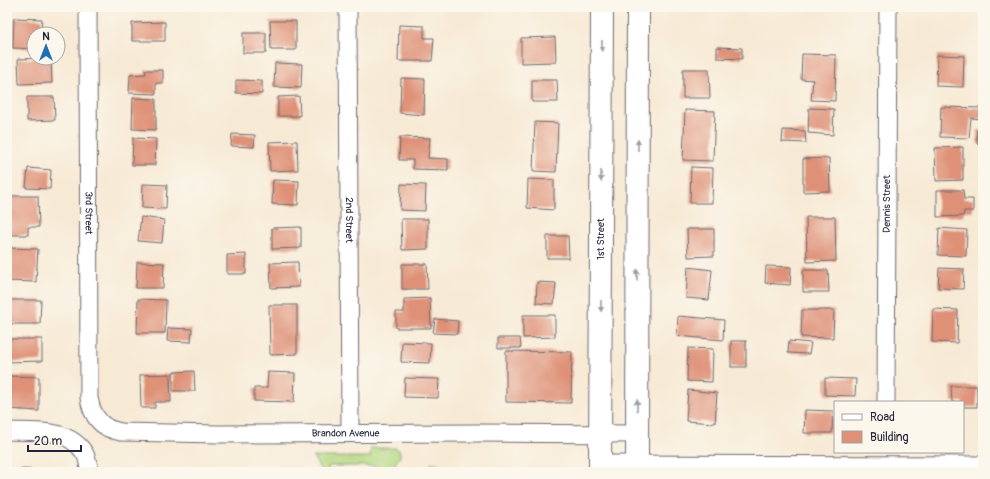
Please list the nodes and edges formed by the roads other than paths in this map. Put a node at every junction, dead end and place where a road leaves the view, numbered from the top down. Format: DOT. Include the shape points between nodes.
graph roads {
  1 [pos="88,7"];
  2 [pos="348,7"];
  3 [pos="602,7"];
  4 [pos="638,7"];
  5 [pos="888,7"];
  6 [pos="886,401"];
  7 [pos="96,417"];
  8 [pos="7,431"];
  9 [pos="350,433"];
  10 [pos="600,434"];
  11 [pos="637,434"];
  12 [pos="886,463"];
  13 [pos="983,465"];
  14 [pos="600,468"];
  15 [pos="637,468"];
  16 [pos="90,472"];
  1 -- 7 [label="street, 3rd Street" via="88,398 90,408"];
  2 -- 9 [label="street, 2nd Street"];
  3 -- 10 [label="main road, 1st Street, one-way"];
  11 -- 4 [label="main road, one-way"];
  5 -- 6 [label="street, Dennis Street"];
  7 -- 9 [label="street, Brandon Avenue" via="108,428 121,432"];
  8 -- 16 [label="street" via="52,432 65,437 80,447 86,456"];
  9 -- 10 [label="street, Brandon Avenue"];
  10 -- 11 [label="street, Brandon Avenue"];
  10 -- 14 [label="main road, 1st Street"];
  11 -- 15 [label="main road"];
  12 -- 13 [label="street"];
  12 -- 15 [label="street"];
  14 -- 15 [label="street"];
}
